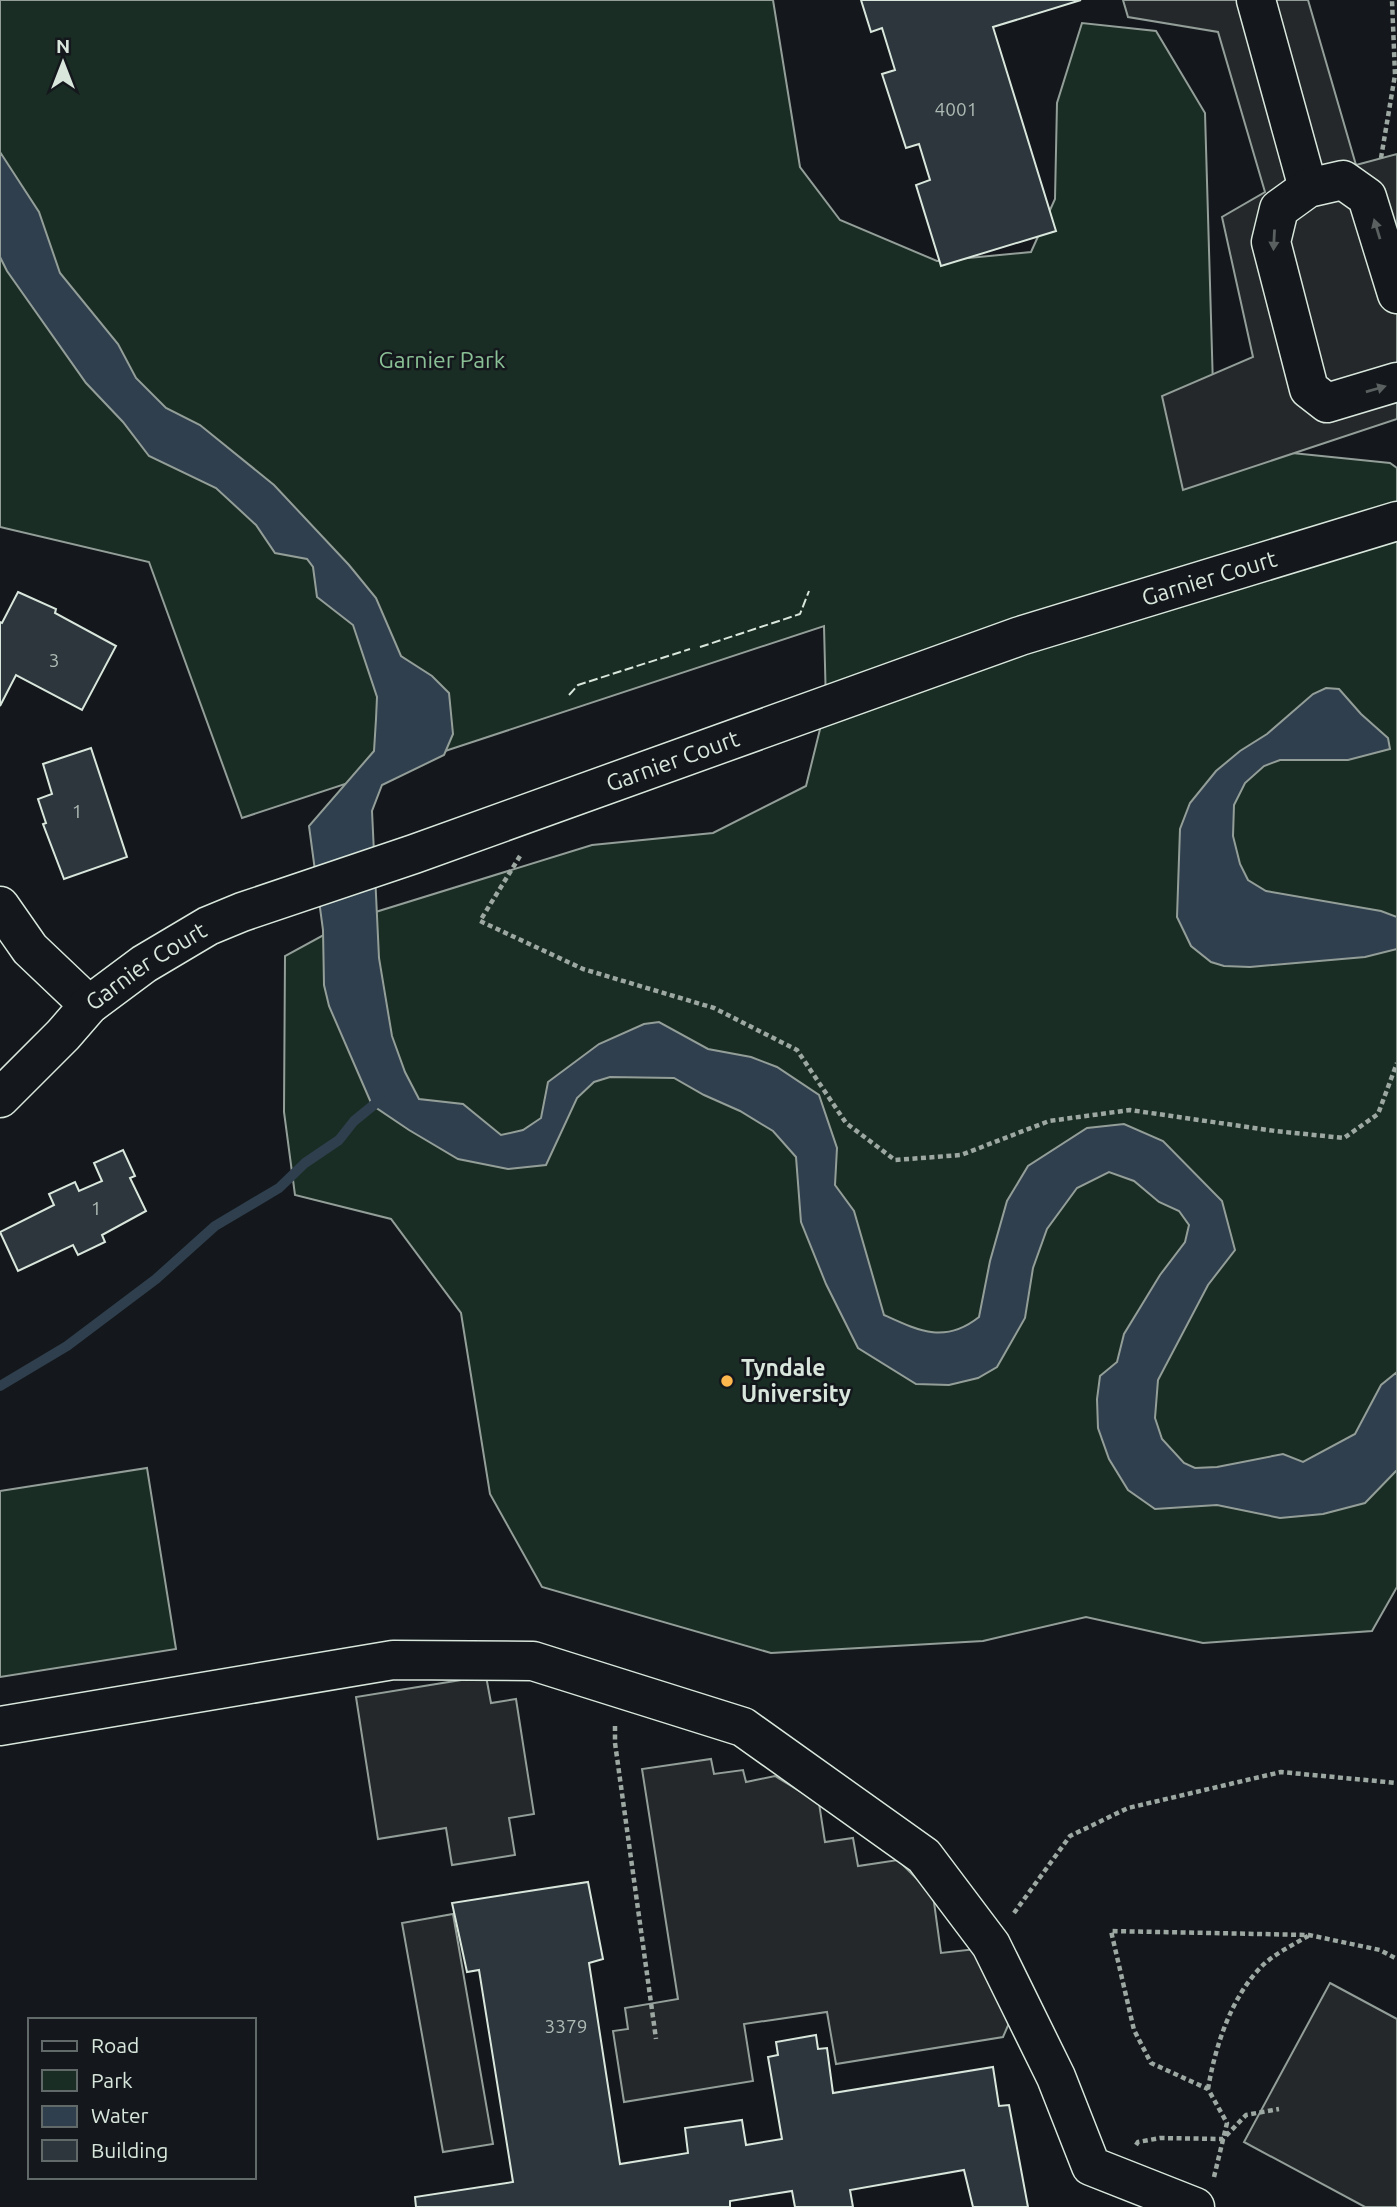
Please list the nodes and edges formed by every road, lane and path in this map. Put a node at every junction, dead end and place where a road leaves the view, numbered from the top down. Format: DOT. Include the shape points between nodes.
graph roads {
  1 [pos="1256,0"];
  2 [pos="1392,0"];
  3 [pos="1381,158"];
  4 [pos="1308,188"];
  5 [pos="1397,294"];
  6 [pos="1397,382"];
  7 [pos="1397,521"];
  8 [pos="523,816"];
  9 [pos="0,906"];
  10 [pos="89,1005"];
  11 [pos="1397,1063"];
  12 [pos="0,1098"];
  13 [pos="614,1687"];
  14 [pos="0,1726"];
  15 [pos="1397,1783"];
  16 [pos="1309,1935"];
  17 [pos="991,1945"];
  18 [pos="1397,1959"];
  19 [pos="656,2039"];
  20 [pos="1209,2089"];
  21 [pos="1279,2109"];
  22 [pos="1223,2139"];
  23 [pos="1109,2174"];
  24 [pos="1204,2194"];
  1 -- 4 [label="street"];
  2 -- 3 [label="path" via="1395,75"];
  5 -- 4 [label="street, one-way" via="1367,197 1343,180"];
  4 -- 6 [label="street, one-way" via="1279,209 1271,242 1309,389 1327,403"];
  7 -- 8 [label="street, Garnier Court" via="1020,636"];
  8 -- 10 [label="street, Garnier Court" via="208,926 144,964"];
  8 -- 11 [label="path" via="525,848 480,921 583,969 714,1008 797,1050 846,1122 895,1160 961,1154 1049,1121 1130,1110 1344,1138 1378,1114"];
  9 -- 10 [label="street" via="30,949"];
  10 -- 12 [label="street, Garnier Court"];
  13 -- 14 [label="street" via="533,1661 393,1660"];
  13 -- 17 [label="street" via="743,1727 924,1856"];
  13 -- 19 [label="path" via="615,1743"];
  15 -- 17 [label="path" via="1281,1772 1128,1808 1070,1836"];
  16 -- 18 [label="path" via="1380,1950"];
  16 -- 20 [label="path" via="1263,1964 1240,1993 1213,2060"];
  16 -- 20 [label="path" via="1111,1931 1134,2030 1151,2063"];
  17 -- 23 [label="street" via="1056,2077 1091,2166"];
  20 -- 22 [label="path" via="1227,2123"];
  21 -- 22 [label="path" via="1246,2115"];
  22 -- 23 [label="path" via="1138,2142"];
  22 -- 24 [label="path"];
  23 -- 24 [label="street"];
}
